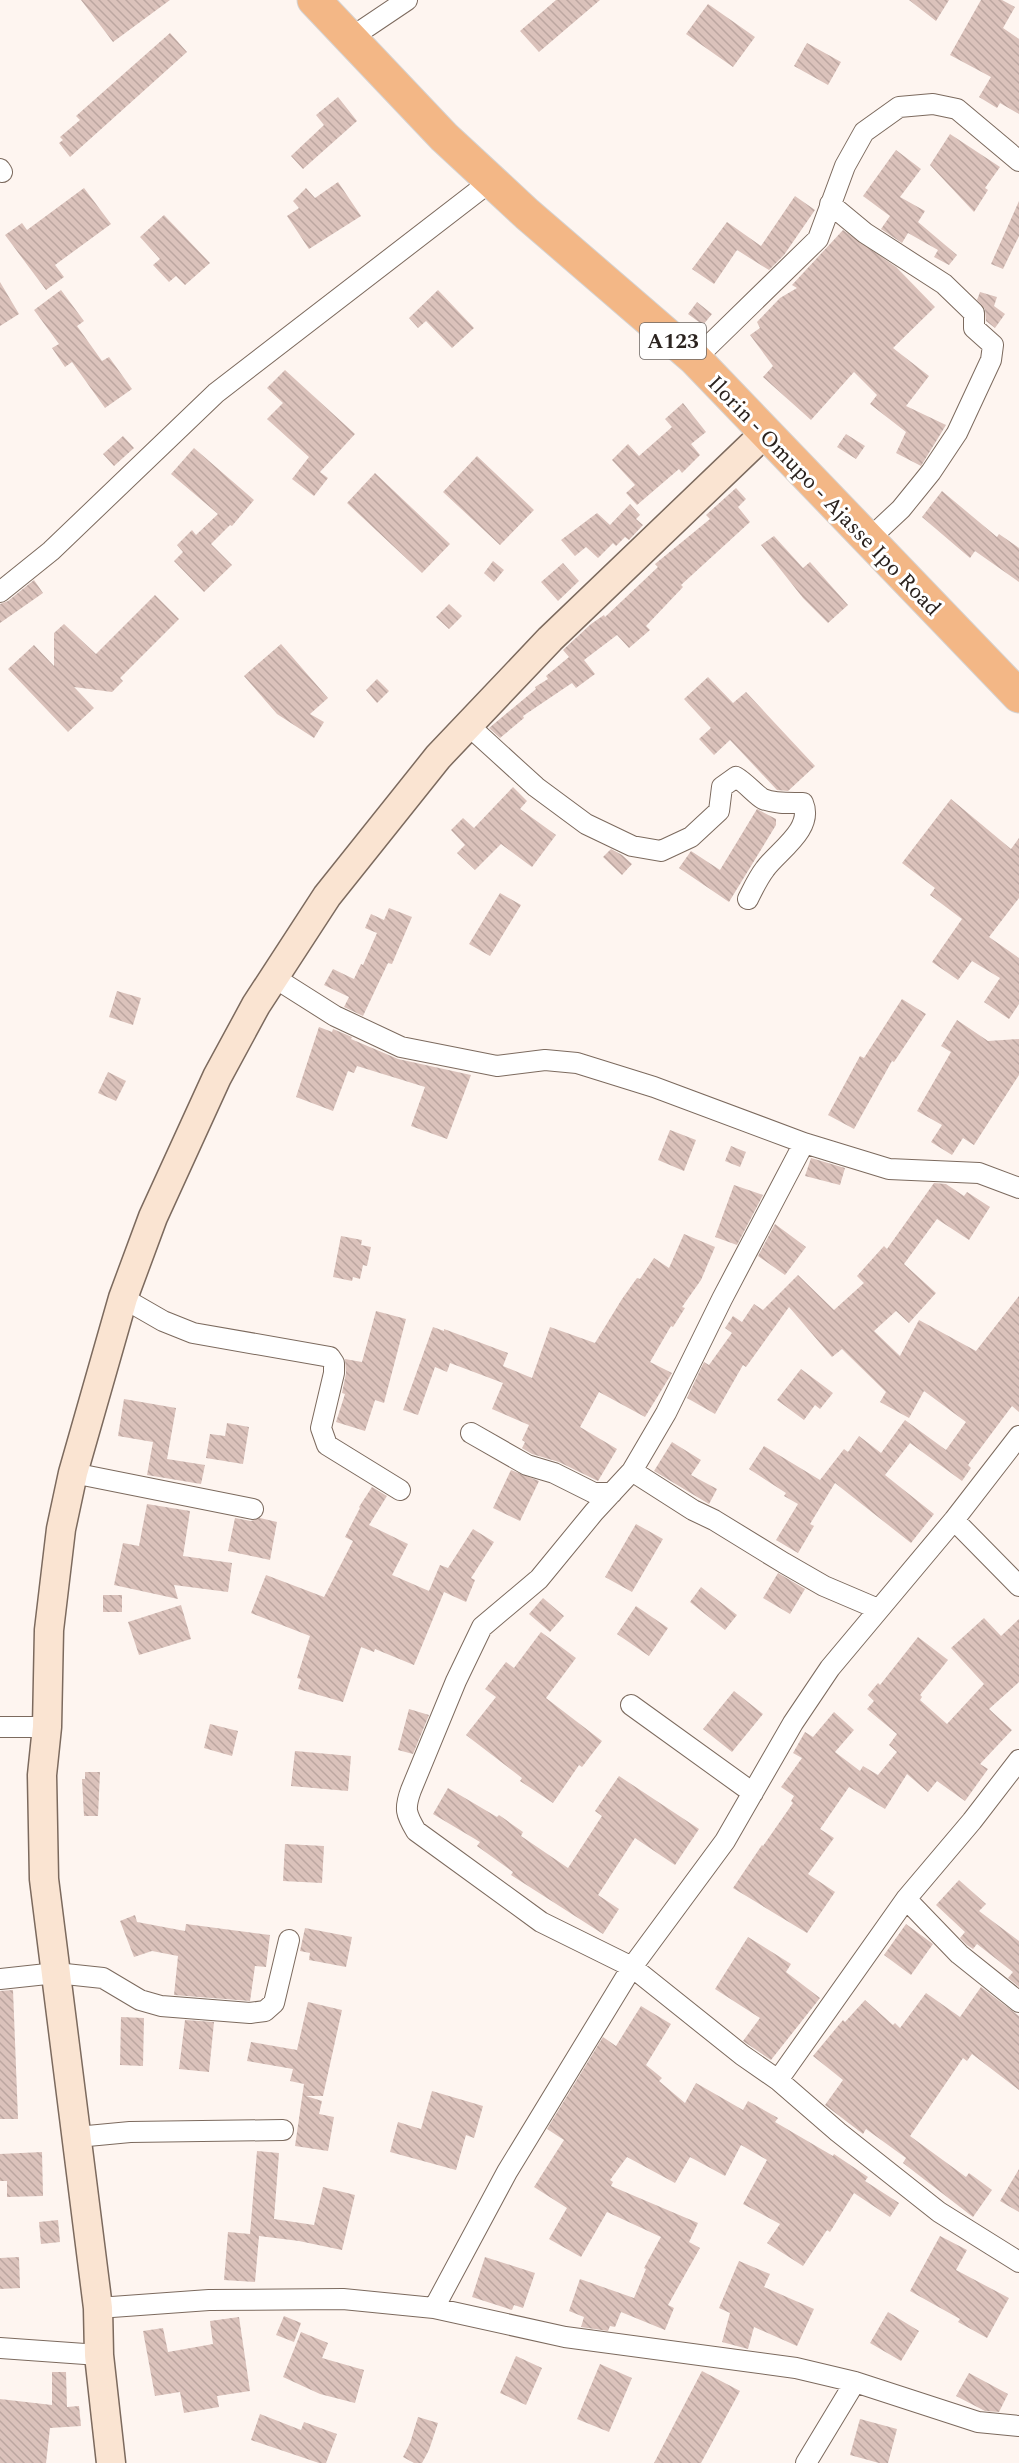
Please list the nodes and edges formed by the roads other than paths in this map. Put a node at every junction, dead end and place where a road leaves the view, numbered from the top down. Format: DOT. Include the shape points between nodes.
graph roads {
  1 [pos="314,0"];
  2 [pos="407,0"];
  3 [pos="349,39"];
  4 [pos="1019,161"];
  5 [pos="491,180"];
  6 [pos="830,204"];
  7 [pos="695,360"];
  8 [pos="766,432"];
  9 [pos="869,539"];
  10 [pos="0,591"];
  11 [pos="1019,696"];
  12 [pos="468,725"];
  13 [pos="748,899"];
  14 [pos="275,978"];
  15 [pos="804,1143"];
  16 [pos="1019,1188"];
  17 [pos="123,1298"];
  18 [pos="471,1433"];
  19 [pos="1019,1436"];
  20 [pos="632,1471"];
  21 [pos="73,1473"];
  22 [pos="400,1490"];
  23 [pos="612,1493"];
  24 [pos="253,1509"];
  25 [pos="954,1520"];
  26 [pos="1019,1586"];
  27 [pos="878,1609"];
  28 [pos="631,1705"];
  29 [pos="0,1727"];
  30 [pos="47,1727"];
  31 [pos="1019,1760"];
  32 [pos="753,1793"];
  33 [pos="906,1899"];
  34 [pos="289,1940"];
  35 [pos="633,1967"];
  36 [pos="56,1973"];
  37 [pos="0,1978"];
  38 [pos="1019,2002"];
  39 [pos="778,2080"];
  40 [pos="283,2130"];
  41 [pos="76,2137"];
  42 [pos="1019,2262"];
  43 [pos="98,2308"];
  44 [pos="434,2308"];
  45 [pos="0,2348"];
  46 [pos="99,2355"];
  47 [pos="855,2382"];
  48 [pos="1019,2426"];
  49 [pos="111,2463"];
  50 [pos="806,2463"];
  1 -- 3 [label="highway, Ilorin - Omupo - Ajasse Ipo Road / A123"];
  2 -- 3 [label="street"];
  3 -- 5 [label="highway, Ilorin - Omupo - Ajasse Ipo Road / A123"];
  4 -- 6 [label="street" via="957,109 933,104 899,107 864,132"];
  5 -- 7 [label="highway, Ilorin - Omupo - Ajasse Ipo Road / A123"];
  5 -- 10 [label="street" via="216,393 51,551"];
  6 -- 7 [label="street" via="818,239"];
  6 -- 9 [label="street" via="865,233 944,284 974,313 974,328 993,345 991,360 957,433 901,509"];
  7 -- 8 [label="highway, Ilorin - Omupo - Ajasse Ipo Road / A123"];
  8 -- 9 [label="highway, Ilorin - Omupo - Ajasse Ipo Road / A123"];
  8 -- 12 [label="main road" via="550,639"];
  9 -- 11 [label="highway, Ilorin - Omupo - Ajasse Ipo Road / A123"];
  12 -- 13 [label="street" via="536,787 586,824 632,846 661,851 691,837 719,811 722,787 736,777 762,798 803,803 803,827 764,871"];
  12 -- 14 [label="main road" via="327,896"];
  14 -- 15 [label="street" via="335,1016 401,1047 497,1066 545,1060 577,1063"];
  14 -- 17 [label="main road" via="217,1077 153,1217"];
  15 -- 16 [label="street" via="890,1169 972,1172"];
  15 -- 20 [label="street" via="666,1413"];
  17 -- 21 [label="main road"];
  17 -- 22 [label="street" via="168,1324 193,1332 330,1357 334,1372 321,1428 327,1445"];
  18 -- 23 [label="street" via="527,1465 554,1473 594,1493"];
  19 -- 25 [label="street"];
  20 -- 23 [label="street"];
  20 -- 27 [label="street" via="814,1580"];
  21 -- 24 [label="street"];
  21 -- 30 [label="main road" via="61,1529 49,1630"];
  23 -- 35 [label="street" via="539,1579 482,1627 406,1805 407,1816 416,1831 541,1922"];
  25 -- 26 [label="street"];
  25 -- 27 [label="street"];
  27 -- 32 [label="street" via="830,1668"];
  28 -- 32 [label="street"];
  29 -- 30 [label="street"];
  30 -- 36 [label="main road" via="42,1775 44,1879"];
  31 -- 33 [label="street"];
  32 -- 35 [label="street" via="724,1841"];
  33 -- 38 [label="street" via="959,1954"];
  33 -- 39 [label="street"];
  34 -- 36 [label="street" via="274,2003 265,2011 161,2006 140,2000 103,1978"];
  35 -- 39 [label="street" via="741,2055"];
  35 -- 44 [label="street" via="507,2172"];
  36 -- 37 [label="street"];
  36 -- 41 [label="main road"];
  39 -- 42 [label="street" via="939,2212"];
  40 -- 41 [label="street" via="130,2132"];
  41 -- 43 [label="main road"];
  43 -- 44 [label="street" via="209,2300 343,2299"];
  43 -- 46 [label="main road"];
  44 -- 47 [label="street" via="565,2337 796,2368"];
  45 -- 46 [label="street"];
  46 -- 49 [label="main road"];
  47 -- 48 [label="street" via="978,2422"];
  47 -- 50 [label="street"];
}
